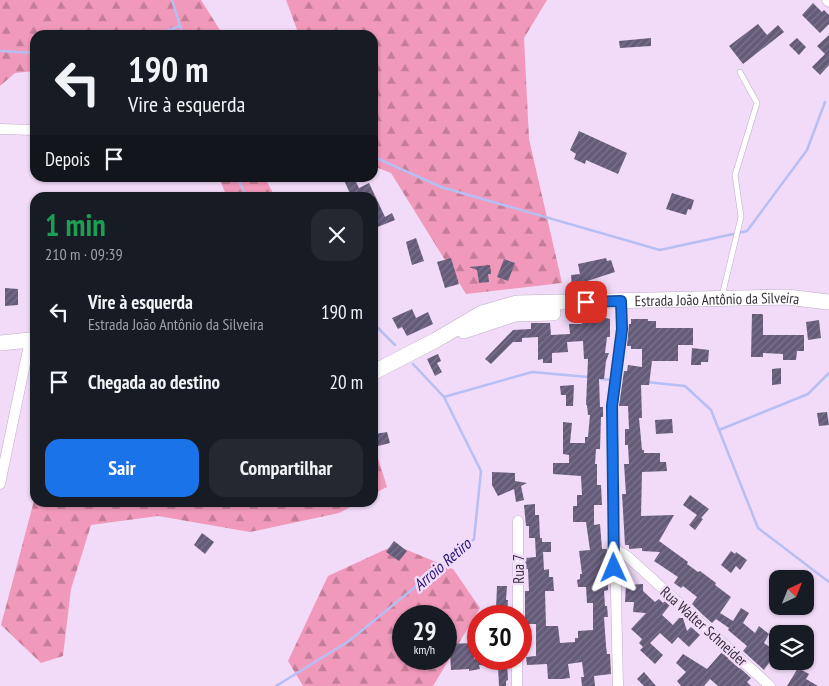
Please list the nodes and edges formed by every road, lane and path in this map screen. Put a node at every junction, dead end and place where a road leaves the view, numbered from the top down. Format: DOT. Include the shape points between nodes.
graph roads {
  1 [pos="740,72"];
  2 [pos="0,129"];
  3 [pos="30,130"];
  4 [pos="721,298"];
  5 [pos="829,302"];
  6 [pos="621,306"];
  7 [pos="30,341"];
  8 [pos="0,343"];
  9 [pos="30,354"];
  10 [pos="378,370"];
  11 [pos="0,484"];
  12 [pos="518,521"];
  13 [pos="614,549"];
  14 [pos="518,605"];
  15 [pos="517,670"];
  16 [pos="764,684"];
  17 [pos="517,686"];
  18 [pos="618,686"];
  1 -- 4 [label="lane" via="757,103 735,175 741,217"];
  2 -- 3 [label="street"];
  4 -- 5 [label="main road, Estrada João Antônio da Silveira" via="787,296"];
  4 -- 6 [label="main road, Estrada João Antônio da Silveira"];
  5 -- 6 [label="main road, Estrada João Antônio da Silveira"];
  6 -- 10 [label="main road, Estrada João Antônio da Silveira" via="515,314 436,340"];
  6 -- 13 [label="street" via="622,329 612,406"];
  7 -- 8 [label="main road"];
  9 -- 11 [label="street"];
  12 -- 14 [label="street, Rua 7"];
  13 -- 16 [label="street, Rua Walter Schneider" via="627,556"];
  13 -- 18 [label="street"];
  15 -- 17 [label="street"];
}
